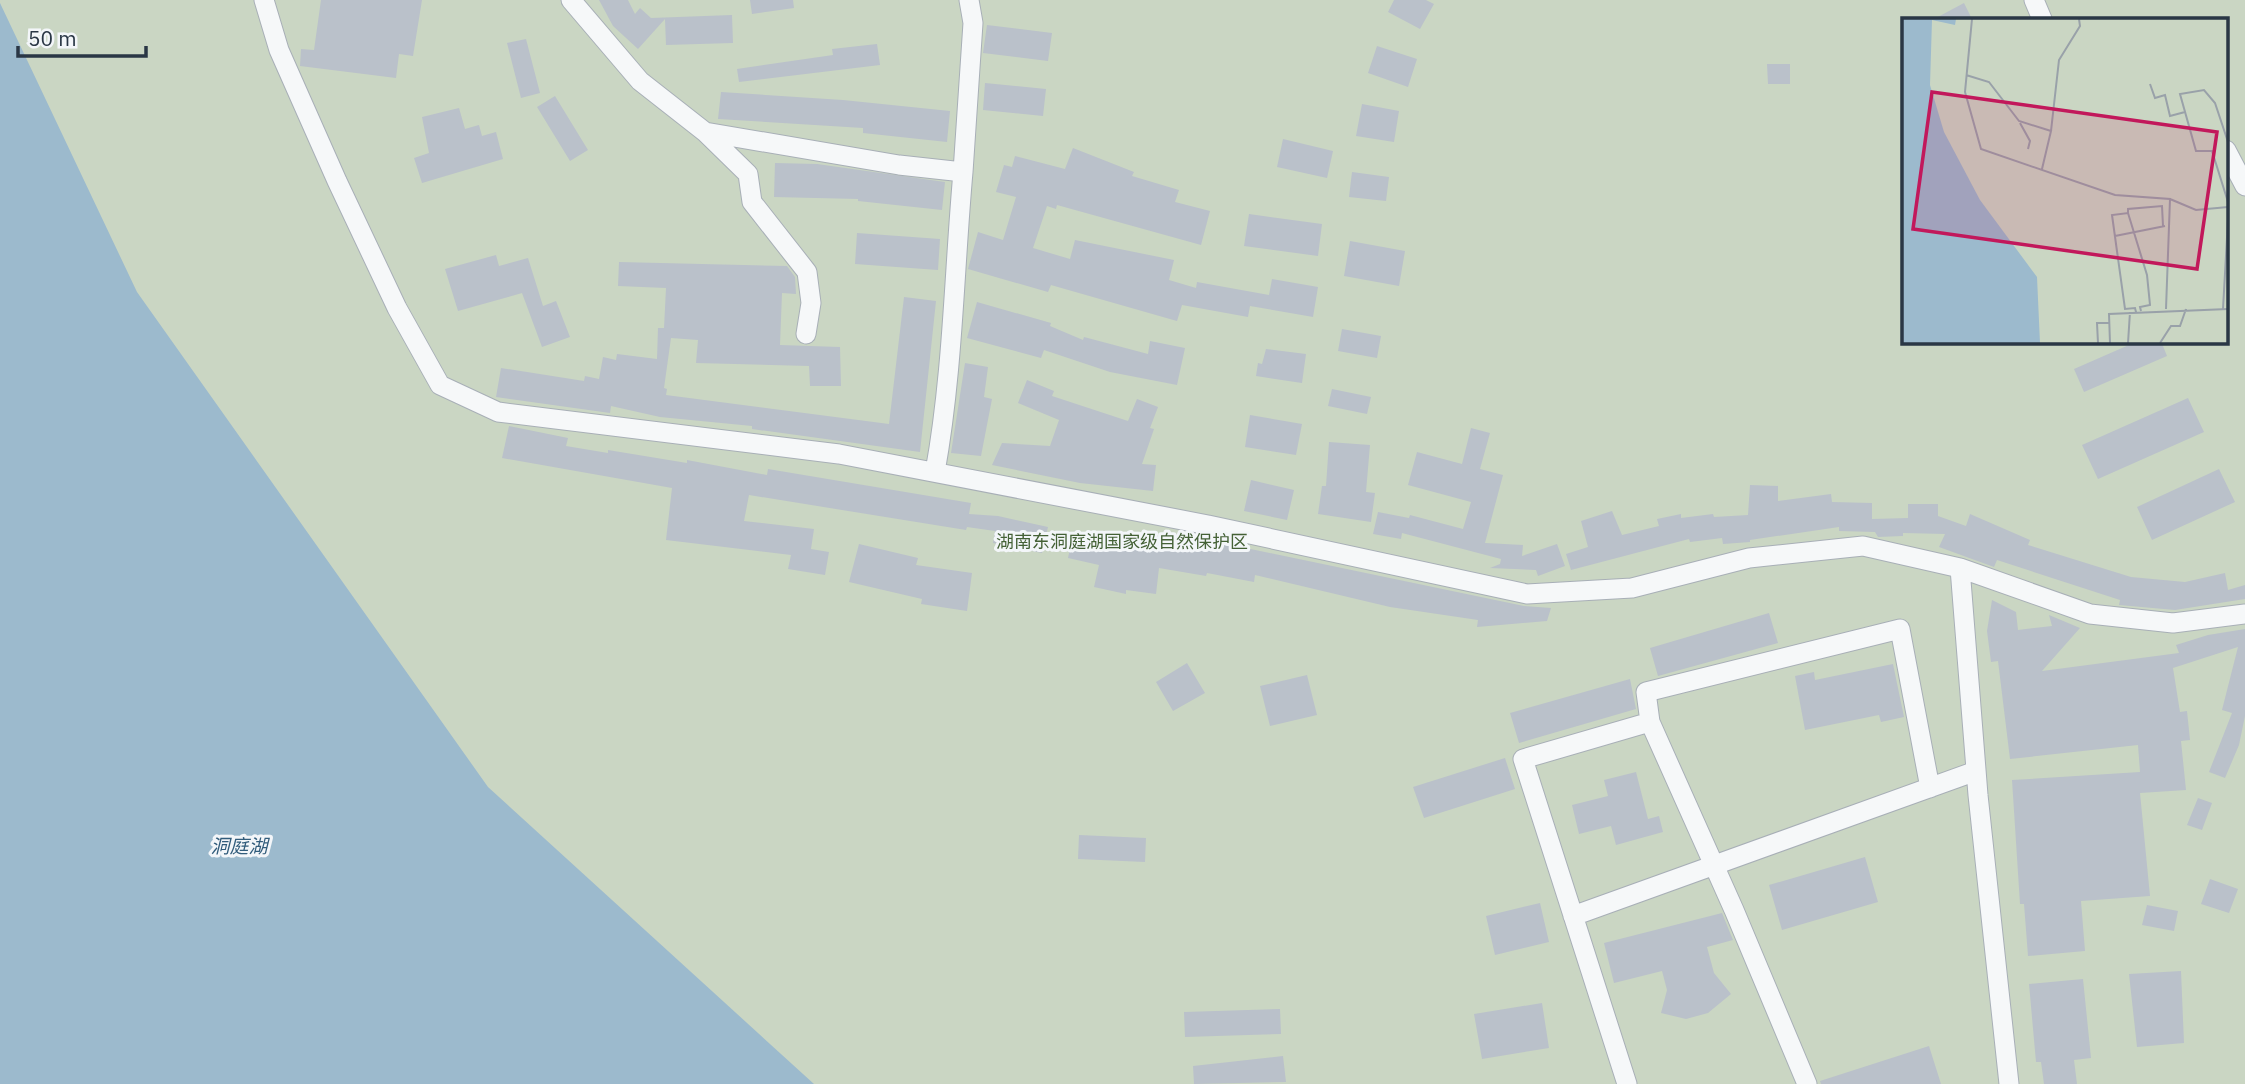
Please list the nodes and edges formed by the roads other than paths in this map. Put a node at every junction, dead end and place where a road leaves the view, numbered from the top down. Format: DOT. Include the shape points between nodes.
graph roads {
  1 [pos="264,0"];
  2 [pos="571,0"];
  3 [pos="969,0"];
  4 [pos="2034,0"];
  5 [pos="2042,18"];
  6 [pos="705,132"];
  7 [pos="2228,154"];
  8 [pos="962,172"];
  9 [pos="2245,186"];
  10 [pos="806,334"];
  11 [pos="935,472"];
  12 [pos="1960,568"];
  13 [pos="2245,614"];
  14 [pos="1650,722"];
  15 [pos="1976,771"];
  16 [pos="1930,788"];
  17 [pos="1715,865"];
  18 [pos="1573,916"];
  19 [pos="1627,1084"];
  20 [pos="1807,1084"];
  21 [pos="2009,1084"];
  1 -- 11 [label="street" via="279,50 337,181 440,385 498,412 839,454"];
  2 -- 6 [label="street" via="640,81"];
  3 -- 8 [label="street" via="973,23"];
  4 -- 5 [label="street"];
  6 -- 8 [label="street"];
  6 -- 10 [label="street" via="748,174 752,202 807,272 811,303"];
  7 -- 9 [label="street"];
  8 -- 11 [label="street" via="951,355"];
  11 -- 12 [label="street" via="1527,594 1632,589 1749,558 1863,547"];
  12 -- 13 [label="street" via="2090,614 2173,624"];
  12 -- 15 [label="street"];
  14 -- 16 [label="street" via="1646,692 1900,629"];
  14 -- 17 [label="street"];
  14 -- 18 [label="street" via="1522,759"];
  15 -- 16 [label="street"];
  15 -- 21 [label="street"];
  16 -- 17 [label="street"];
  17 -- 18 [label="street"];
  17 -- 20 [label="street"];
  18 -- 19 [label="street"];
}
